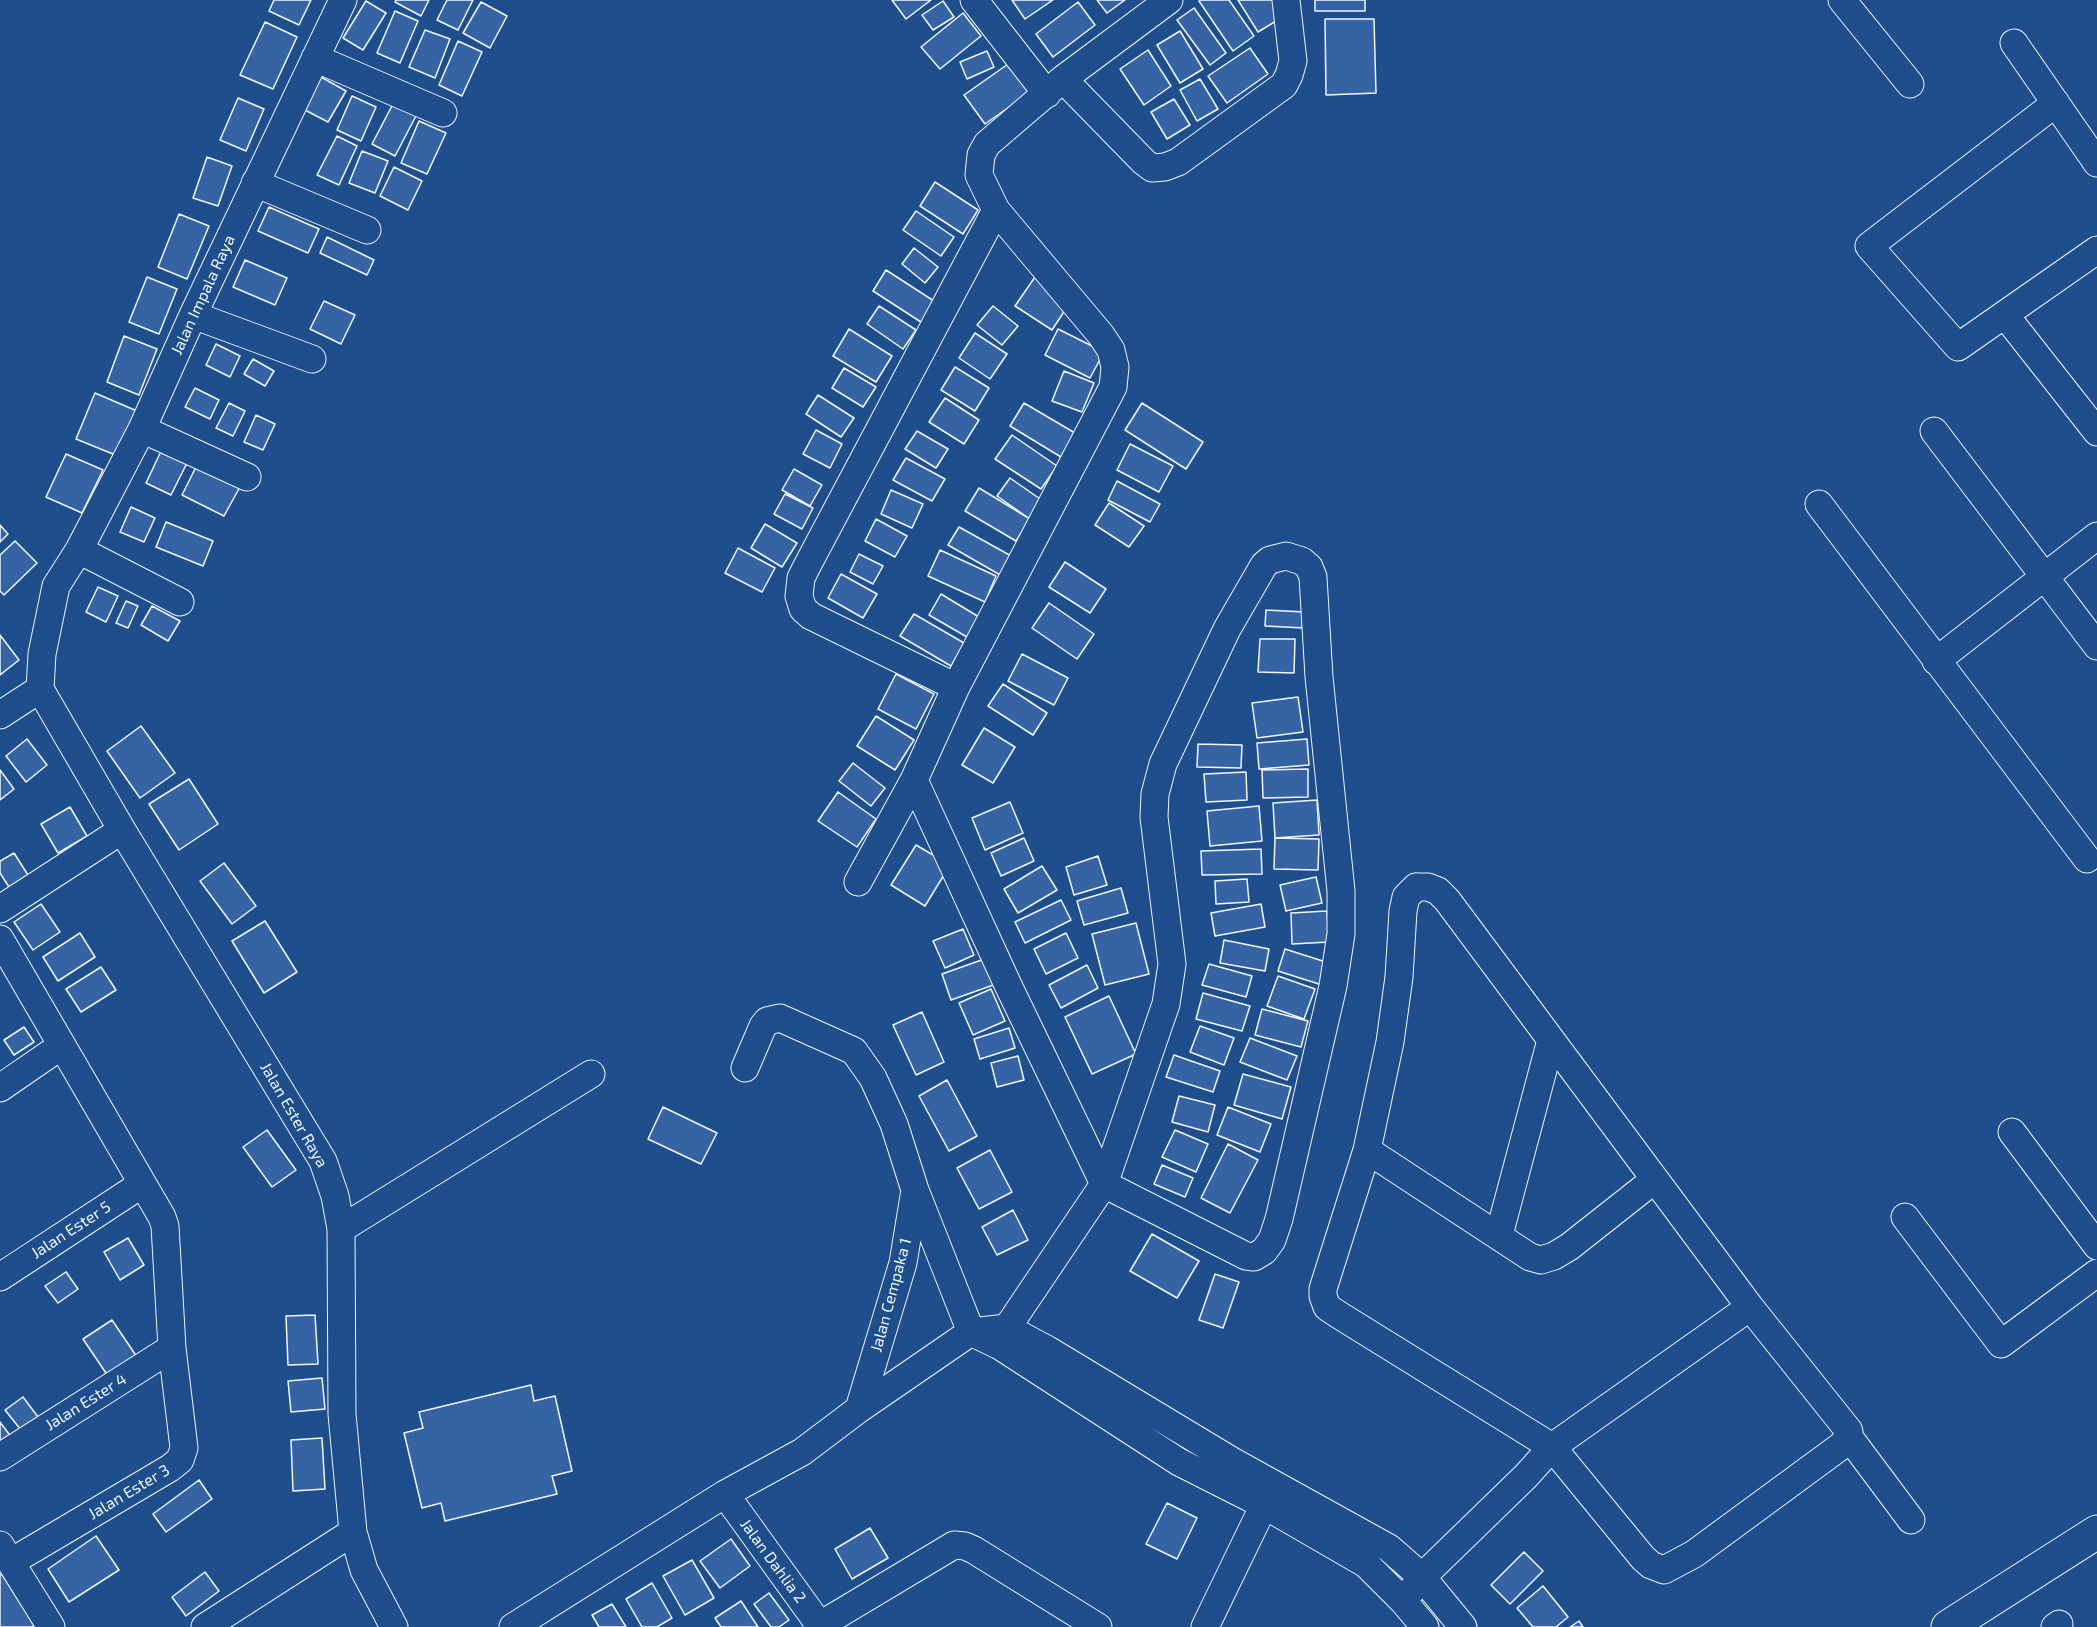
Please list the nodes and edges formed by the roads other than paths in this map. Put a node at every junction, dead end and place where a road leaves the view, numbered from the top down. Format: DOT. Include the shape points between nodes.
graph roads {
  1 [pos="343,0"];
  2 [pos="974,0"];
  3 [pos="1170,0"];
  4 [pos="1286,0"];
  5 [pos="1842,0"];
  6 [pos="2014,43"];
  7 [pos="315,58"];
  8 [pos="1910,84"];
  9 [pos="1055,87"];
  10 [pos="2056,104"];
  11 [pos="443,113"];
  12 [pos="2097,163"];
  13 [pos="255,183"];
  14 [pos="996,210"];
  15 [pos="367,230"];
  16 [pos="2097,250"];
  17 [pos="193,315"];
  18 [pos="2005,315"];
  19 [pos="312,359"];
  20 [pos="142,429"];
  21 [pos="1934,431"];
  22 [pos="2097,432"];
  23 [pos="248,477"];
  24 [pos="1820,504"];
  25 [pos="2097,536"];
  26 [pos="79,550"];
  27 [pos="2043,576"];
  28 [pos="180,602"];
  29 [pos="2097,646"];
  30 [pos="1936,661"];
  31 [pos="956,687"];
  32 [pos="40,689"];
  33 [pos="0,715"];
  34 [pos="914,780"];
  35 [pos="122,830"];
  36 [pos="2087,859"];
  37 [pos="858,882"];
  38 [pos="0,909"];
  39 [pos="0,939"];
  40 [pos="1551,1040"];
  41 [pos="61,1046"];
  42 [pos="745,1068"];
  43 [pos="591,1074"];
  44 [pos="0,1088"];
  45 [pos="2012,1132"];
  46 [pos="1367,1150"];
  47 [pos="1654,1180"];
  48 [pos="142,1184"];
  49 [pos="1104,1184"];
  50 [pos="915,1190"];
  51 [pos="1905,1217"];
  52 [pos="341,1229"];
  53 [pos="1499,1235"];
  54 [pos="2097,1246"];
  55 [pos="2097,1273"];
  56 [pos="0,1277"];
  57 [pos="1750,1307"];
  58 [pos="971,1332"];
  59 [pos="1004,1337"];
  60 [pos="172,1348"];
  61 [pos="859,1409"];
  62 [pos="1849,1437"];
  63 [pos="1193,1438"];
  64 [pos="1552,1447"];
  65 [pos="0,1457"];
  66 [pos="1179,1462"];
  67 [pos="725,1494"];
  68 [pos="1264,1505"];
  69 [pos="1911,1520"];
  70 [pos="353,1532"];
  71 [pos="2097,1532"];
  72 [pos="5,1554"];
  73 [pos="1422,1577"];
  74 [pos="1403,1601"];
  75 [pos="819,1626"];
  76 [pos="51,1627"];
  77 [pos="205,1627"];
  78 [pos="394,1627"];
  79 [pos="513,1627"];
  80 [pos="1098,1627"];
  81 [pos="1205,1627"];
  82 [pos="1425,1627"];
  83 [pos="1463,1627"];
  84 [pos="1948,1627"];
  1 -- 7 [label="street, Jalan Impala Raya"];
  2 -- 9 [label="street"];
  3 -- 9 [label="street"];
  4 -- 9 [label="street" via="1293,61 1284,85 1178,162 1165,167 1152,168"];
  5 -- 8 [label="street"];
  6 -- 10 [label="street"];
  7 -- 11 [label="street"];
  7 -- 13 [label="street, Jalan Impala Raya"];
  9 -- 14 [label="street" via="987,144 981,155 979,175"];
  10 -- 12 [label="street"];
  10 -- 18 [label="street" via="1869,246 1958,348"];
  13 -- 15 [label="street"];
  13 -- 17 [label="street, Jalan Impala Raya"];
  14 -- 31 [label="street" via="1101,335 1115,367 1113,387"];
  14 -- 31 [label="street" via="807,566 799,596 803,609 824,623"];
  16 -- 18 [label="street"];
  17 -- 19 [label="street"];
  17 -- 20 [label="street, Jalan Impala Raya"];
  18 -- 22 [label="street"];
  20 -- 23 [label="street"];
  20 -- 26 [label="street, Jalan Impala Raya"];
  21 -- 27 [label="street"];
  24 -- 30 [label="street"];
  25 -- 27 [label="street"];
  26 -- 28 [label="street"];
  26 -- 32 [label="street, Jalan Impala Raya" via="56,586 42,654"];
  27 -- 29 [label="street"];
  27 -- 30 [label="street"];
  30 -- 36 [label="street"];
  31 -- 34 [label="street"];
  32 -- 33 [label="street"];
  32 -- 35 [label="street, Jalan Ester Raya"];
  34 -- 37 [label="street"];
  34 -- 49 [label="street"];
  35 -- 38 [label="street"];
  35 -- 52 [label="street, Jalan Ester Raya" via="323,1161"];
  39 -- 41 [label="street, Jalan Ester 3"];
  40 -- 46 [label="street" via="1448,900 1428,886 1416,887 1406,897 1403,911 1390,1042"];
  40 -- 47 [label="street"];
  40 -- 53 [label="street"];
  41 -- 44 [label="street"];
  41 -- 48 [label="street, Jalan Ester 3"];
  42 -- 50 [label="street, Jalan Cempaka 1" via="763,1026 780,1017 854,1051 873,1078 894,1124"];
  43 -- 52 [label="street"];
  45 -- 54 [label="street"];
  46 -- 53 [label="street"];
  46 -- 64 [label="street" via="1323,1289 1327,1307"];
  47 -- 53 [label="street" via="1554,1256 1535,1259"];
  47 -- 57 [label="street"];
  48 -- 56 [label="street, Jalan Ester 5"];
  48 -- 60 [label="street, Jalan Ester 3" via="165,1226"];
  49 -- 49 [label="street" via="1166,1004 1170,980 1170,942 1154,817 1163,764 1227,629 1264,565 1286,556 1302,561 1313,577 1341,891 1341,934 1333,986 1279,1219 1264,1251 1254,1257 1246,1256"];
  49 -- 59 [label="street"];
  50 -- 58 [label="street"];
  50 -- 61 [label="street, Jalan Cempaka 1" via="903,1263"];
  51 -- 55 [label="street" via="2001,1344"];
  52 -- 70 [label="street, Jalan Ester Raya" via="342,1414"];
  57 -- 62 [label="street" via="1845,1425"];
  57 -- 64 [label="street"];
  58 -- 59 [label="street"];
  58 -- 61 [label="street"];
  59 -- 63 [label="street" via="1048,1350"];
  59 -- 66 [label="street"];
  60 -- 65 [label="street, Jalan Ester 4"];
  60 -- 72 [label="street, Jalan Ester 3" via="184,1448 180,1460"];
  61 -- 67 [label="street" via="802,1452"];
  62 -- 64 [label="street" via="1694,1554 1664,1570 1643,1558"];
  62 -- 69 [label="street"];
  63 -- 66 [label="street"];
  63 -- 73 [label="street" via="1389,1548"];
  64 -- 73 [label="street"];
  66 -- 68 [label="street"];
  67 -- 75 [label="street, Jalan Dahlia 2"];
  67 -- 79 [label="street"];
  68 -- 74 [label="street" via="1366,1564"];
  68 -- 81 [label="street"];
  70 -- 77 [label="street"];
  70 -- 78 [label="street, Jalan Ester Raya" via="364,1570"];
  71 -- 84 [label="street"];
  72 -- 76 [label="street"];
  73 -- 74 [label="street"];
  73 -- 83 [label="street"];
  74 -- 82 [label="street"];
  75 -- 80 [label="street" via="954,1545 974,1550"];
}
